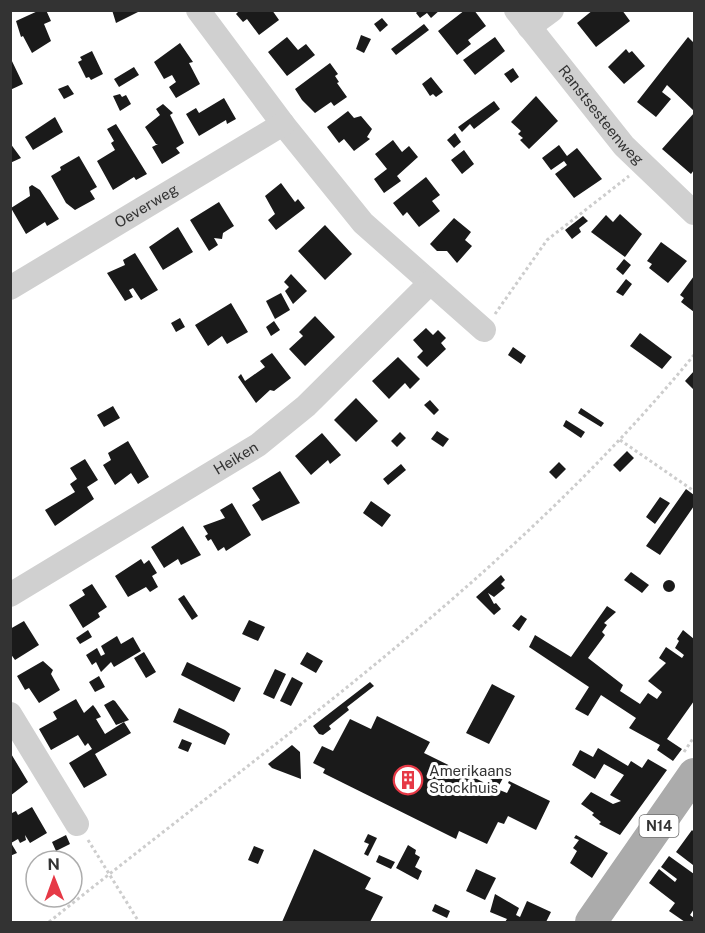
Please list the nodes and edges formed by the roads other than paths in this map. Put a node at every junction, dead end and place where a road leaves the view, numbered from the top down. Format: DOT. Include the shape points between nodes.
graph roads {
  1 [pos="198,10"];
  2 [pos="552,10"];
  3 [pos="522,19"];
  4 [pos="283,124"];
  5 [pos="694,213"];
  6 [pos="430,283"];
  7 [pos="10,288"];
  8 [pos="484,330"];
  9 [pos="10,595"];
  10 [pos="10,714"];
  11 [pos="694,774"];
  12 [pos="76,824"];
  13 [pos="591,922"];
  1 -- 4 [label="street"];
  2 -- 3 [label="street"];
  3 -- 5 [label="street, Ranstsesteenweg" via="624,146"];
  4 -- 6 [label="street" via="363,223"];
  4 -- 7 [label="street, Oeverweg"];
  6 -- 8 [label="street"];
  6 -- 9 [label="street, Heiken" via="306,406 258,445"];
  10 -- 12 [label="street"];
  11 -- 13 [label="main road, N14"];
}
